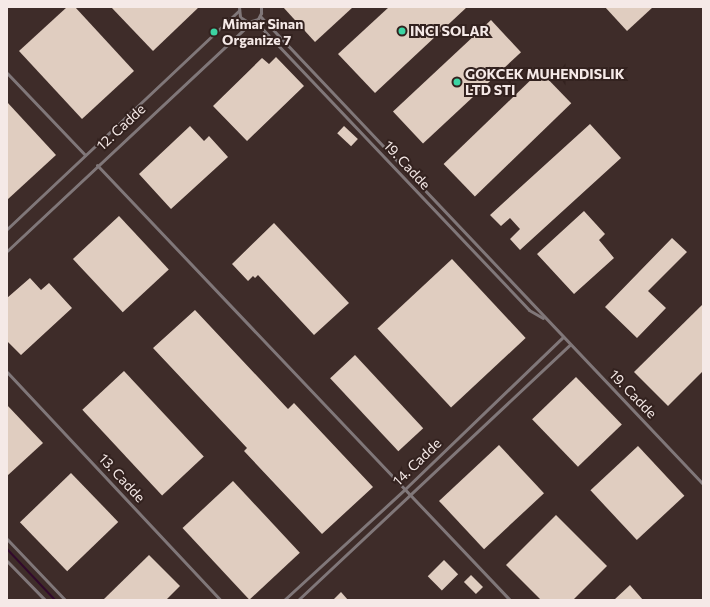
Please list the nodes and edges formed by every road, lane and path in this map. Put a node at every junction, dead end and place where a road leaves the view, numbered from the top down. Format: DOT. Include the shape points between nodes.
graph roads {
  1 [pos="261,7"];
  2 [pos="239,8"];
  3 [pos="260,16"];
  4 [pos="253,21"];
  5 [pos="7,73"];
  6 [pos="85,155"];
  7 [pos="97,165"];
  8 [pos="7,229"];
  9 [pos="7,251"];
  10 [pos="546,320"];
  11 [pos="563,337"];
  12 [pos="570,345"];
  13 [pos="7,372"];
  14 [pos="703,484"];
  15 [pos="405,489"];
  16 [pos="411,495"];
  17 [pos="7,538"];
  18 [pos="7,561"];
  19 [pos="45,600"];
  20 [pos="65,600"];
  21 [pos="220,600"];
  22 [pos="284,600"];
  23 [pos="298,600"];
  24 [pos="510,600"];
  1 -- 3 [label="lane"];
  2 -- 4 [label="lane, 19. Cadde" via="242,19"];
  2 -- 6 [label="lane, 12. Cadde"];
  3 -- 4 [label="lane, 12. Cadde"];
  3 -- 10 [label="lane, 19. Cadde"];
  4 -- 7 [label="lane, 12. Cadde"];
  4 -- 10 [label="lane, 19. Cadde" via="529,310"];
  5 -- 6 [label="lane"];
  6 -- 8 [label="lane, 12. Cadde"];
  7 -- 9 [label="lane, 12. Cadde"];
  7 -- 15 [label="lane"];
  10 -- 11 [label="lane, 19. Cadde"];
  11 -- 12 [label="lane, 19. Cadde"];
  11 -- 15 [label="lane, 14. Cadde"];
  12 -- 14 [label="lane, 19. Cadde"];
  12 -- 16 [label="lane"];
  13 -- 21 [label="lane, 13. Cadde"];
  15 -- 16 [label="lane"];
  15 -- 22 [label="lane, 14. Cadde"];
  16 -- 23 [label="lane"];
  16 -- 24 [label="lane"];
  17 -- 20 [label="lane"];
  18 -- 19 [label="lane"];
}
